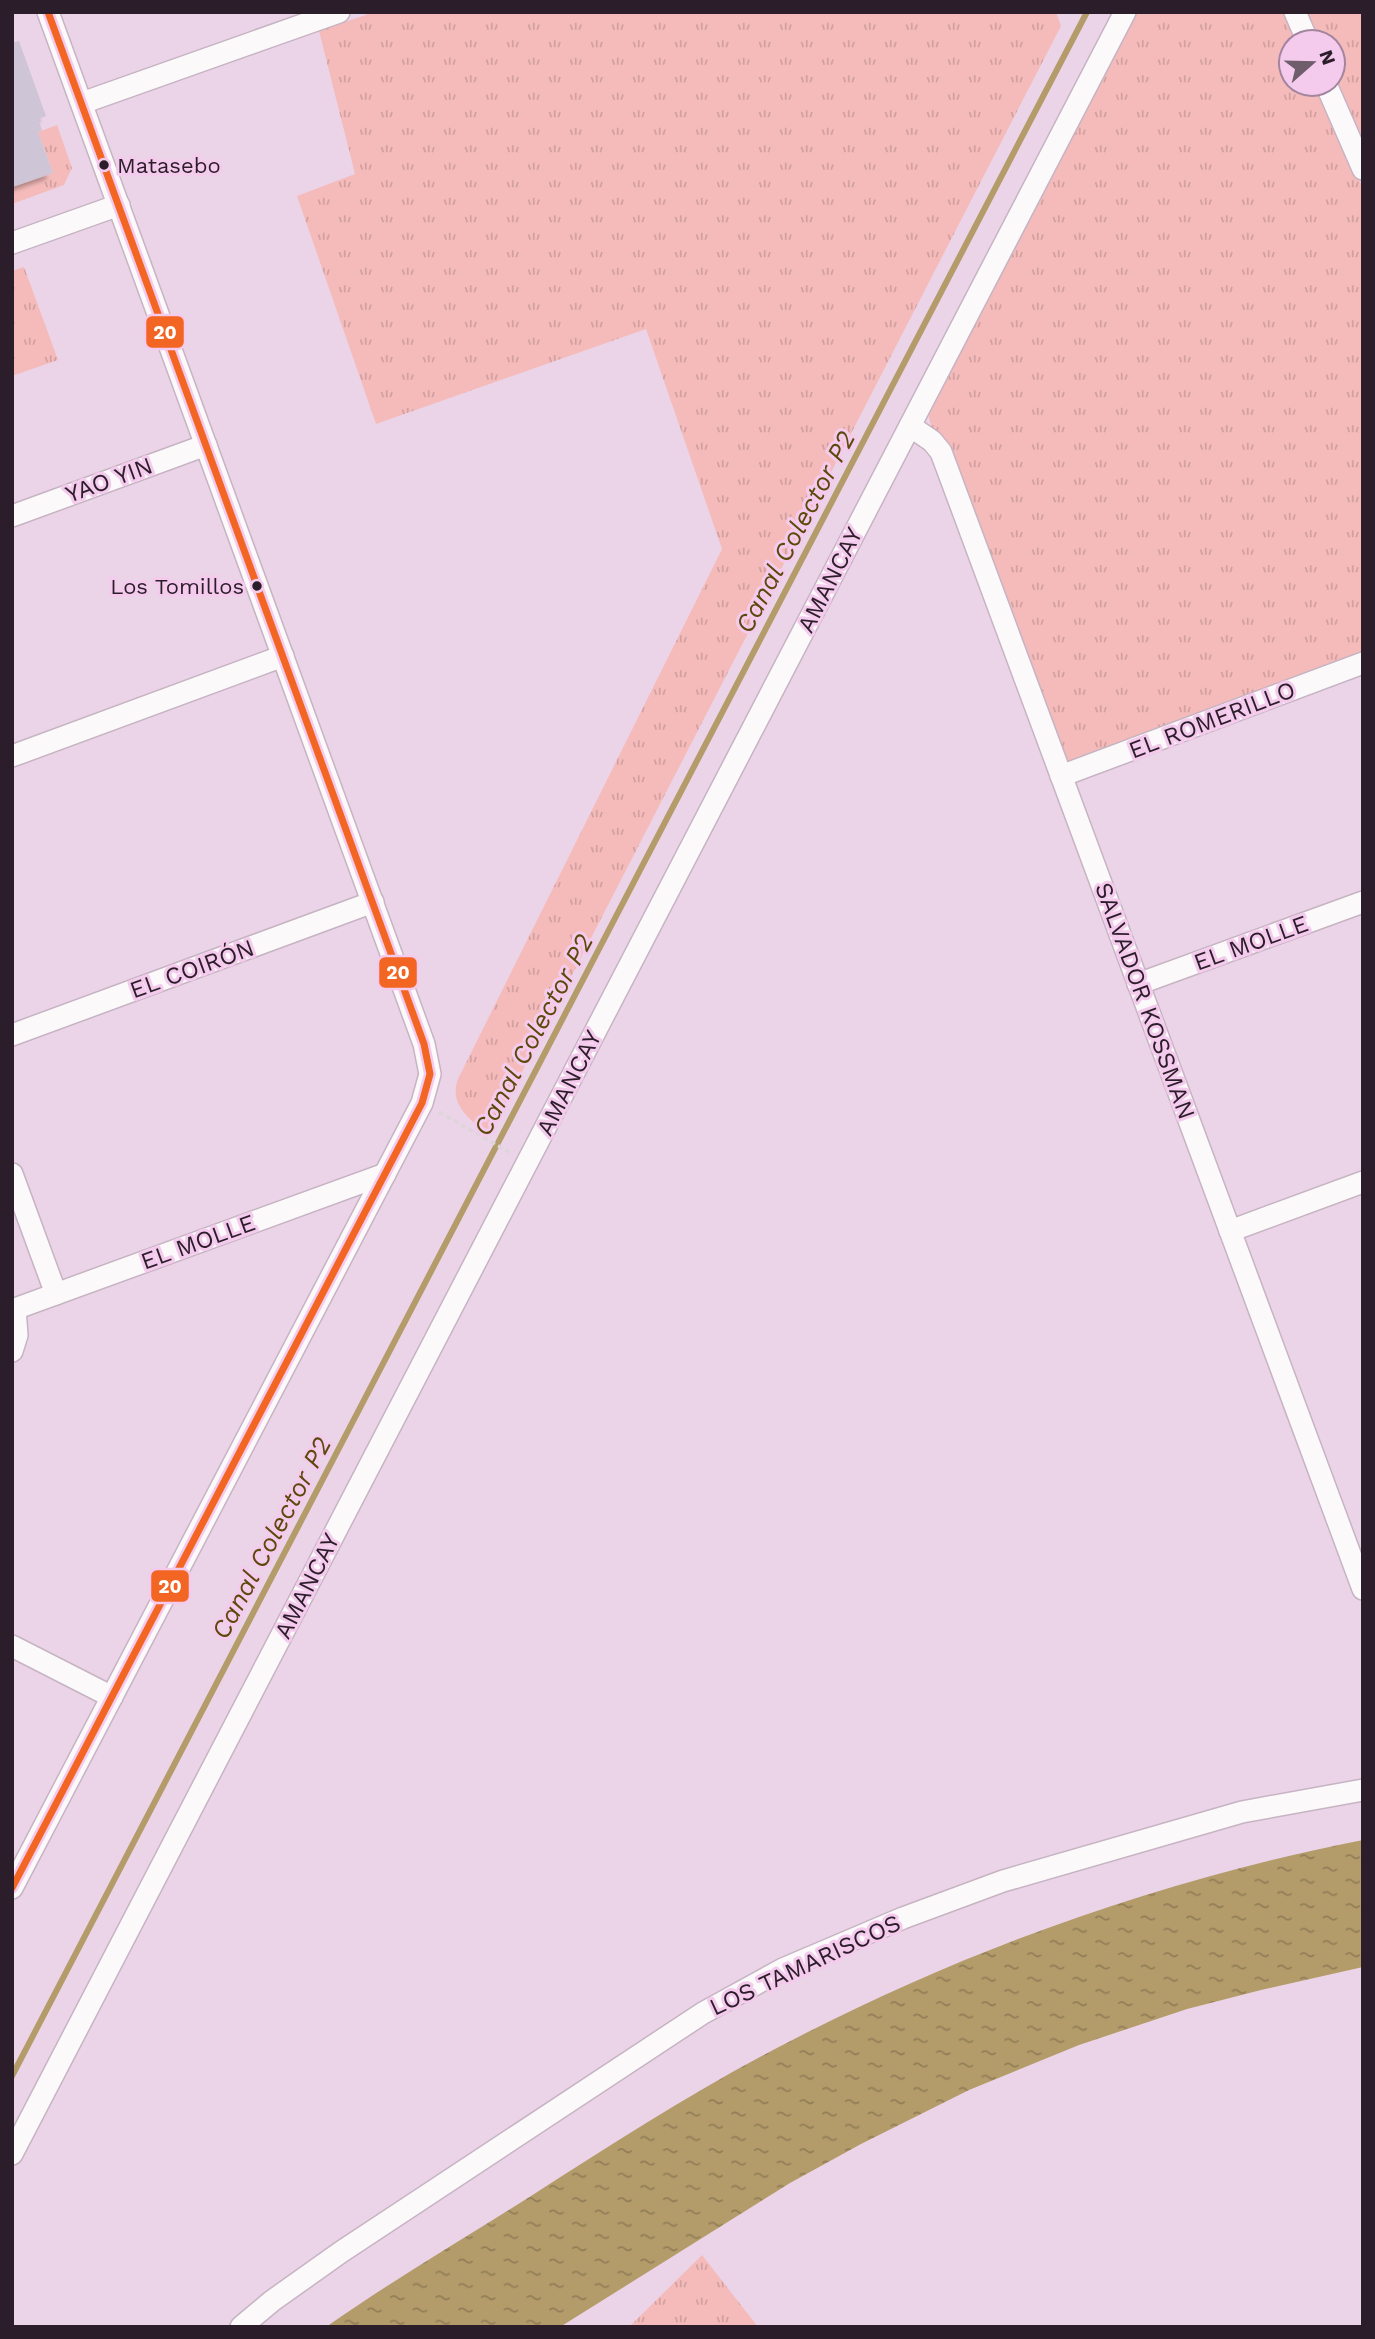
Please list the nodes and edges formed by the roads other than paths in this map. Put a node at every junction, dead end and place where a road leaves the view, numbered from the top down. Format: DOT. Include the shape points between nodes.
graph roads {
  1 [pos="48,12"];
  2 [pos="339,12"];
  3 [pos="1125,12"];
  4 [pos="1332,98"];
  5 [pos="82,103"];
  6 [pos="1363,169"];
  7 [pos="119,205"];
  8 [pos="12,243"];
  9 [pos="910,426"];
  10 [pos="206,445"];
  11 [pos="12,516"];
  12 [pos="283,656"];
  13 [pos="1363,663"];
  14 [pos="12,756"];
  15 [pos="1061,776"];
  16 [pos="373,902"];
  17 [pos="1363,902"];
  18 [pos="1138,984"];
  19 [pos="12,1035"];
  20 [pos="12,1174"];
  21 [pos="385,1174"];
  22 [pos="1363,1182"];
  23 [pos="1230,1231"];
  24 [pos="56,1294"];
  25 [pos="14,1310"];
  26 [pos="12,1350"];
  27 [pos="1363,1589"];
  28 [pos="12,1646"];
  29 [pos="112,1697"];
  30 [pos="1363,1790"];
  31 [pos="12,1888"];
  32 [pos="12,2154"];
  33 [pos="241,2327"];
  1 -- 5 [label="street"];
  2 -- 5 [label="street"];
  3 -- 9 [label="street, AMANCAY"];
  4 -- 6 [label="street"];
  5 -- 7 [label="street"];
  7 -- 8 [label="street"];
  7 -- 10 [label="street"];
  9 -- 15 [label="street, SALVADOR KOSSMAN" via="941,452"];
  9 -- 32 [label="street, AMANCAY"];
  10 -- 11 [label="street, YAO YIN"];
  10 -- 12 [label="street"];
  12 -- 14 [label="street"];
  12 -- 16 [label="street"];
  13 -- 15 [label="street, EL ROMERILLO"];
  15 -- 18 [label="street, SALVADOR KOSSMAN"];
  16 -- 19 [label="street, EL COIRÓN"];
  16 -- 21 [label="street" via="424,1044 430,1074 422,1103"];
  17 -- 18 [label="street, EL MOLLE"];
  18 -- 23 [label="street, SALVADOR KOSSMAN"];
  20 -- 24 [label="street"];
  21 -- 24 [label="street, EL MOLLE"];
  21 -- 29 [label="street"];
  22 -- 23 [label="street"];
  23 -- 27 [label="street, SALVADOR KOSSMAN"];
  24 -- 25 [label="street, EL MOLLE"];
  25 -- 26 [label="street" via="17,1335"];
  28 -- 29 [label="street"];
  29 -- 31 [label="street"];
  30 -- 33 [label="street, LOS TAMARISCOS" via="1242,1812 1013,1877 783,1969 703,2012 341,2252"];
}
